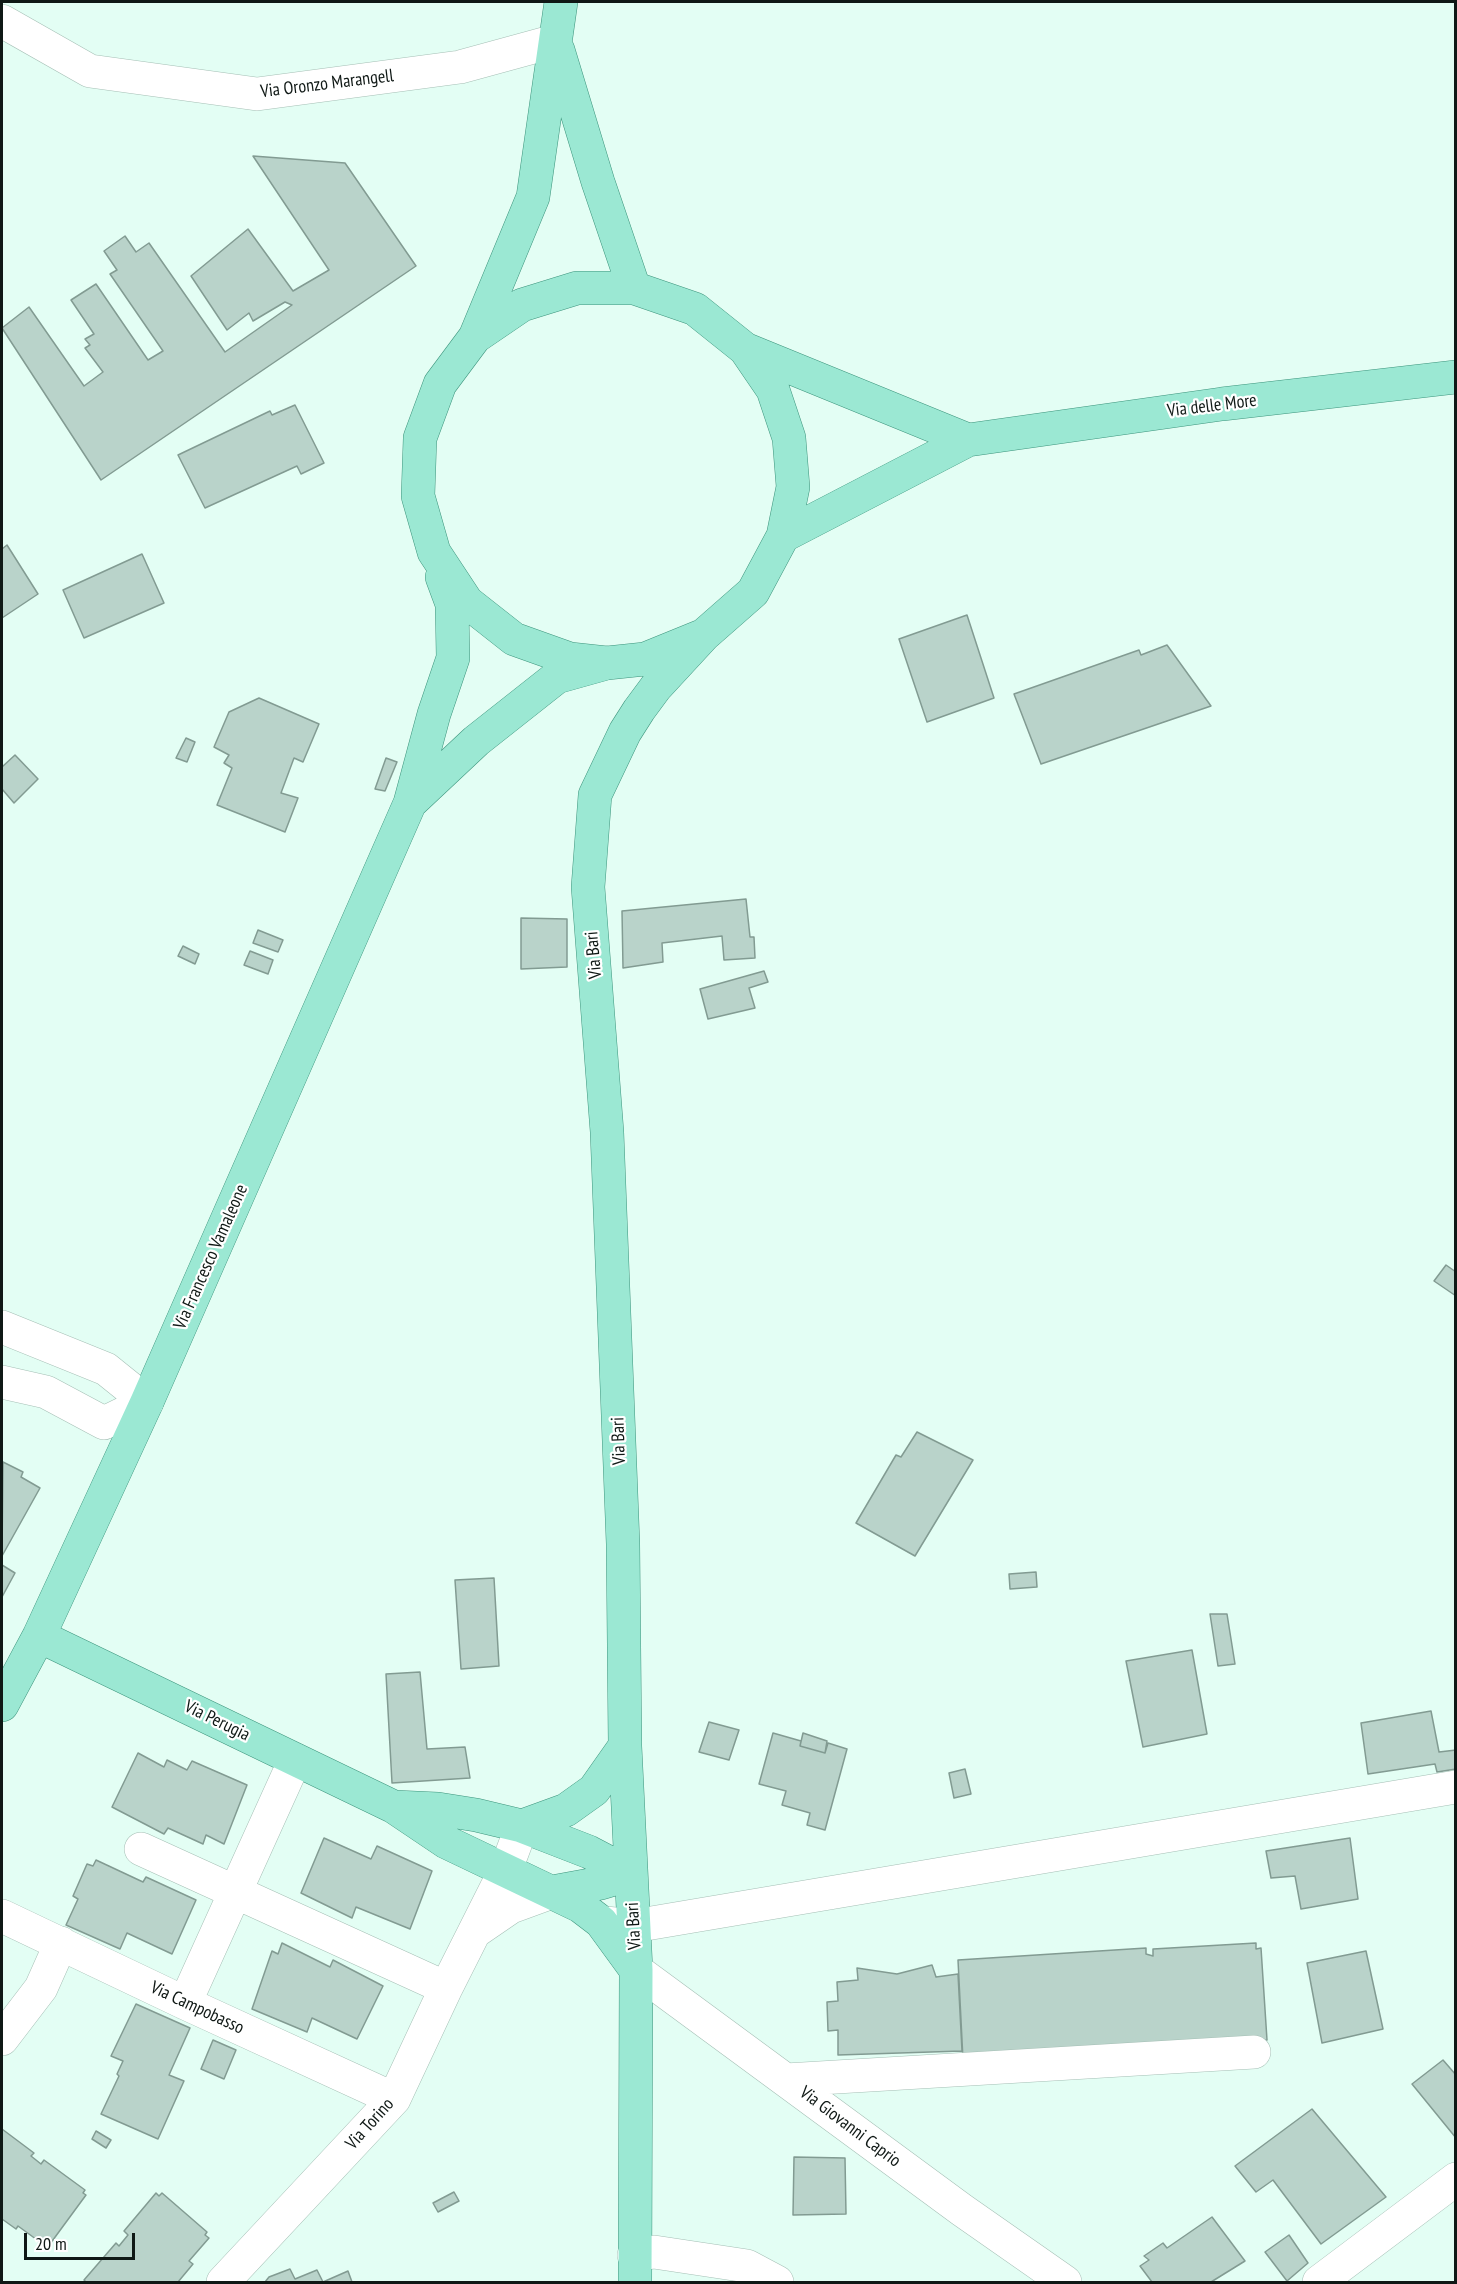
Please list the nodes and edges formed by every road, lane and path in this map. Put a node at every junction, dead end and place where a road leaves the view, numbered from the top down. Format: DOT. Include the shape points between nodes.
graph roads {
  1 [pos="561,2"];
  2 [pos="2,21"];
  3 [pos="555,41"];
  4 [pos="634,288"];
  5 [pos="475,337"];
  6 [pos="745,349"];
  7 [pos="1455,377"];
  8 [pos="968,440"];
  9 [pos="783,536"];
  10 [pos="434,552"];
  11 [pos="704,635"];
  12 [pos="607,663"];
  13 [pos="410,803"];
  14 [pos="2,1327"];
  15 [pos="2,1382"];
  16 [pos="147,1402"];
  17 [pos="39,1636"];
  18 [pos="2,1705"];
  19 [pos="625,1746"];
  20 [pos="295,1760"];
  21 [pos="1455,1787"];
  22 [pos="394,1807"];
  23 [pos="522,1826"];
  24 [pos="141,1849"];
  25 [pos="506,1869"];
  26 [pos="631,1875"];
  27 [pos="235,1892"];
  28 [pos="552,1892"];
  29 [pos="2,1916"];
  30 [pos="601,1922"];
  31 [pos="634,1926"];
  32 [pos="472,1934"];
  33 [pos="61,1943"];
  34 [pos="636,1970"];
  35 [pos="446,1988"];
  36 [pos="185,2003"];
  37 [pos="2,2039"];
  38 [pos="1254,2052"];
  39 [pos="786,2080"];
  40 [pos="394,2099"];
  41 [pos="1455,2179"];
  42 [pos="635,2269"];
  43 [pos="223,2283"];
  44 [pos="777,2283"];
  45 [pos="1065,2283"];
  46 [pos="1319,2283"];
  1 -- 3 [label="main road"];
  2 -- 3 [label="street, Via Oronzo Marangell" via="90,71 257,94 460,67"];
  3 -- 4 [label="main road"];
  3 -- 5 [label="main road" via="533,197"];
  4 -- 5 [label="main road" via="577,288 522,304"];
  4 -- 6 [label="main road" via="695,309"];
  5 -- 10 [label="main road" via="440,384 420,438 417,496"];
  6 -- 8 [label="main road"];
  6 -- 9 [label="main road" via="773,390 789,438 793,487"];
  7 -- 8 [label="main road, Via delle More" via="1222,404"];
  8 -- 9 [label="main road"];
  9 -- 11 [label="main road" via="753,592"];
  10 -- 12 [label="main road" via="467,602 514,639 570,659"];
  10 -- 13 [label="main road" via="452,604 453,658"];
  11 -- 12 [label="main road" via="645,659"];
  11 -- 19 [label="main road, Via Bari" via="639,710 595,795 588,887 608,1132 623,1544"];
  12 -- 13 [label="main road" via="557,677 476,741"];
  13 -- 16 [label="main road, Via Francesco Vamaleone"];
  14 -- 16 [label="street" via="106,1369"];
  15 -- 16 [label="street" via="46,1392 104,1423"];
  16 -- 17 [label="main road, Via Francesco Vamaleone"];
  17 -- 18 [label="main road, Via Francesco Vamaleone"];
  17 -- 20 [label="main road, Via Perugia"];
  19 -- 23 [label="main road" via="594,1790 566,1810"];
  19 -- 26 [label="main road, Via Bari"];
  20 -- 22 [label="main road, Via Perugia"];
  20 -- 27 [label="street"];
  21 -- 31 [label="street"];
  22 -- 23 [label="main road" via="457,1812"];
  22 -- 25 [label="main road" via="446,1842"];
  23 -- 25 [label="street, Via Torino"];
  23 -- 26 [label="main road" via="589,1852"];
  24 -- 27 [label="street"];
  25 -- 28 [label="main road"];
  25 -- 32 [label="street, Via Torino"];
  26 -- 28 [label="main road"];
  26 -- 31 [label="main road, Via Bari"];
  27 -- 35 [label="street"];
  27 -- 36 [label="street"];
  28 -- 30 [label="main road"];
  28 -- 32 [label="street" via="511,1907"];
  29 -- 33 [label="street, Via Campobasso"];
  30 -- 31 [label="street"];
  30 -- 34 [label="main road"];
  31 -- 34 [label="main road, Via Bari"];
  32 -- 35 [label="street, Via Torino"];
  33 -- 36 [label="street, Via Campobasso"];
  33 -- 37 [label="street" via="41,1988"];
  34 -- 39 [label="street, Via Giovanni Caprio"];
  34 -- 42 [label="main road, Via Bari"];
  35 -- 40 [label="street, Via Torino"];
  36 -- 40 [label="street, Via Campobasso"];
  38 -- 39 [label="street"];
  39 -- 45 [label="street, Via Giovanni Caprio"];
  40 -- 43 [label="street, Via Torino"];
  41 -- 46 [label="street"];
  42 -- 44 [label="street" via="654,2252 747,2266"];
}
